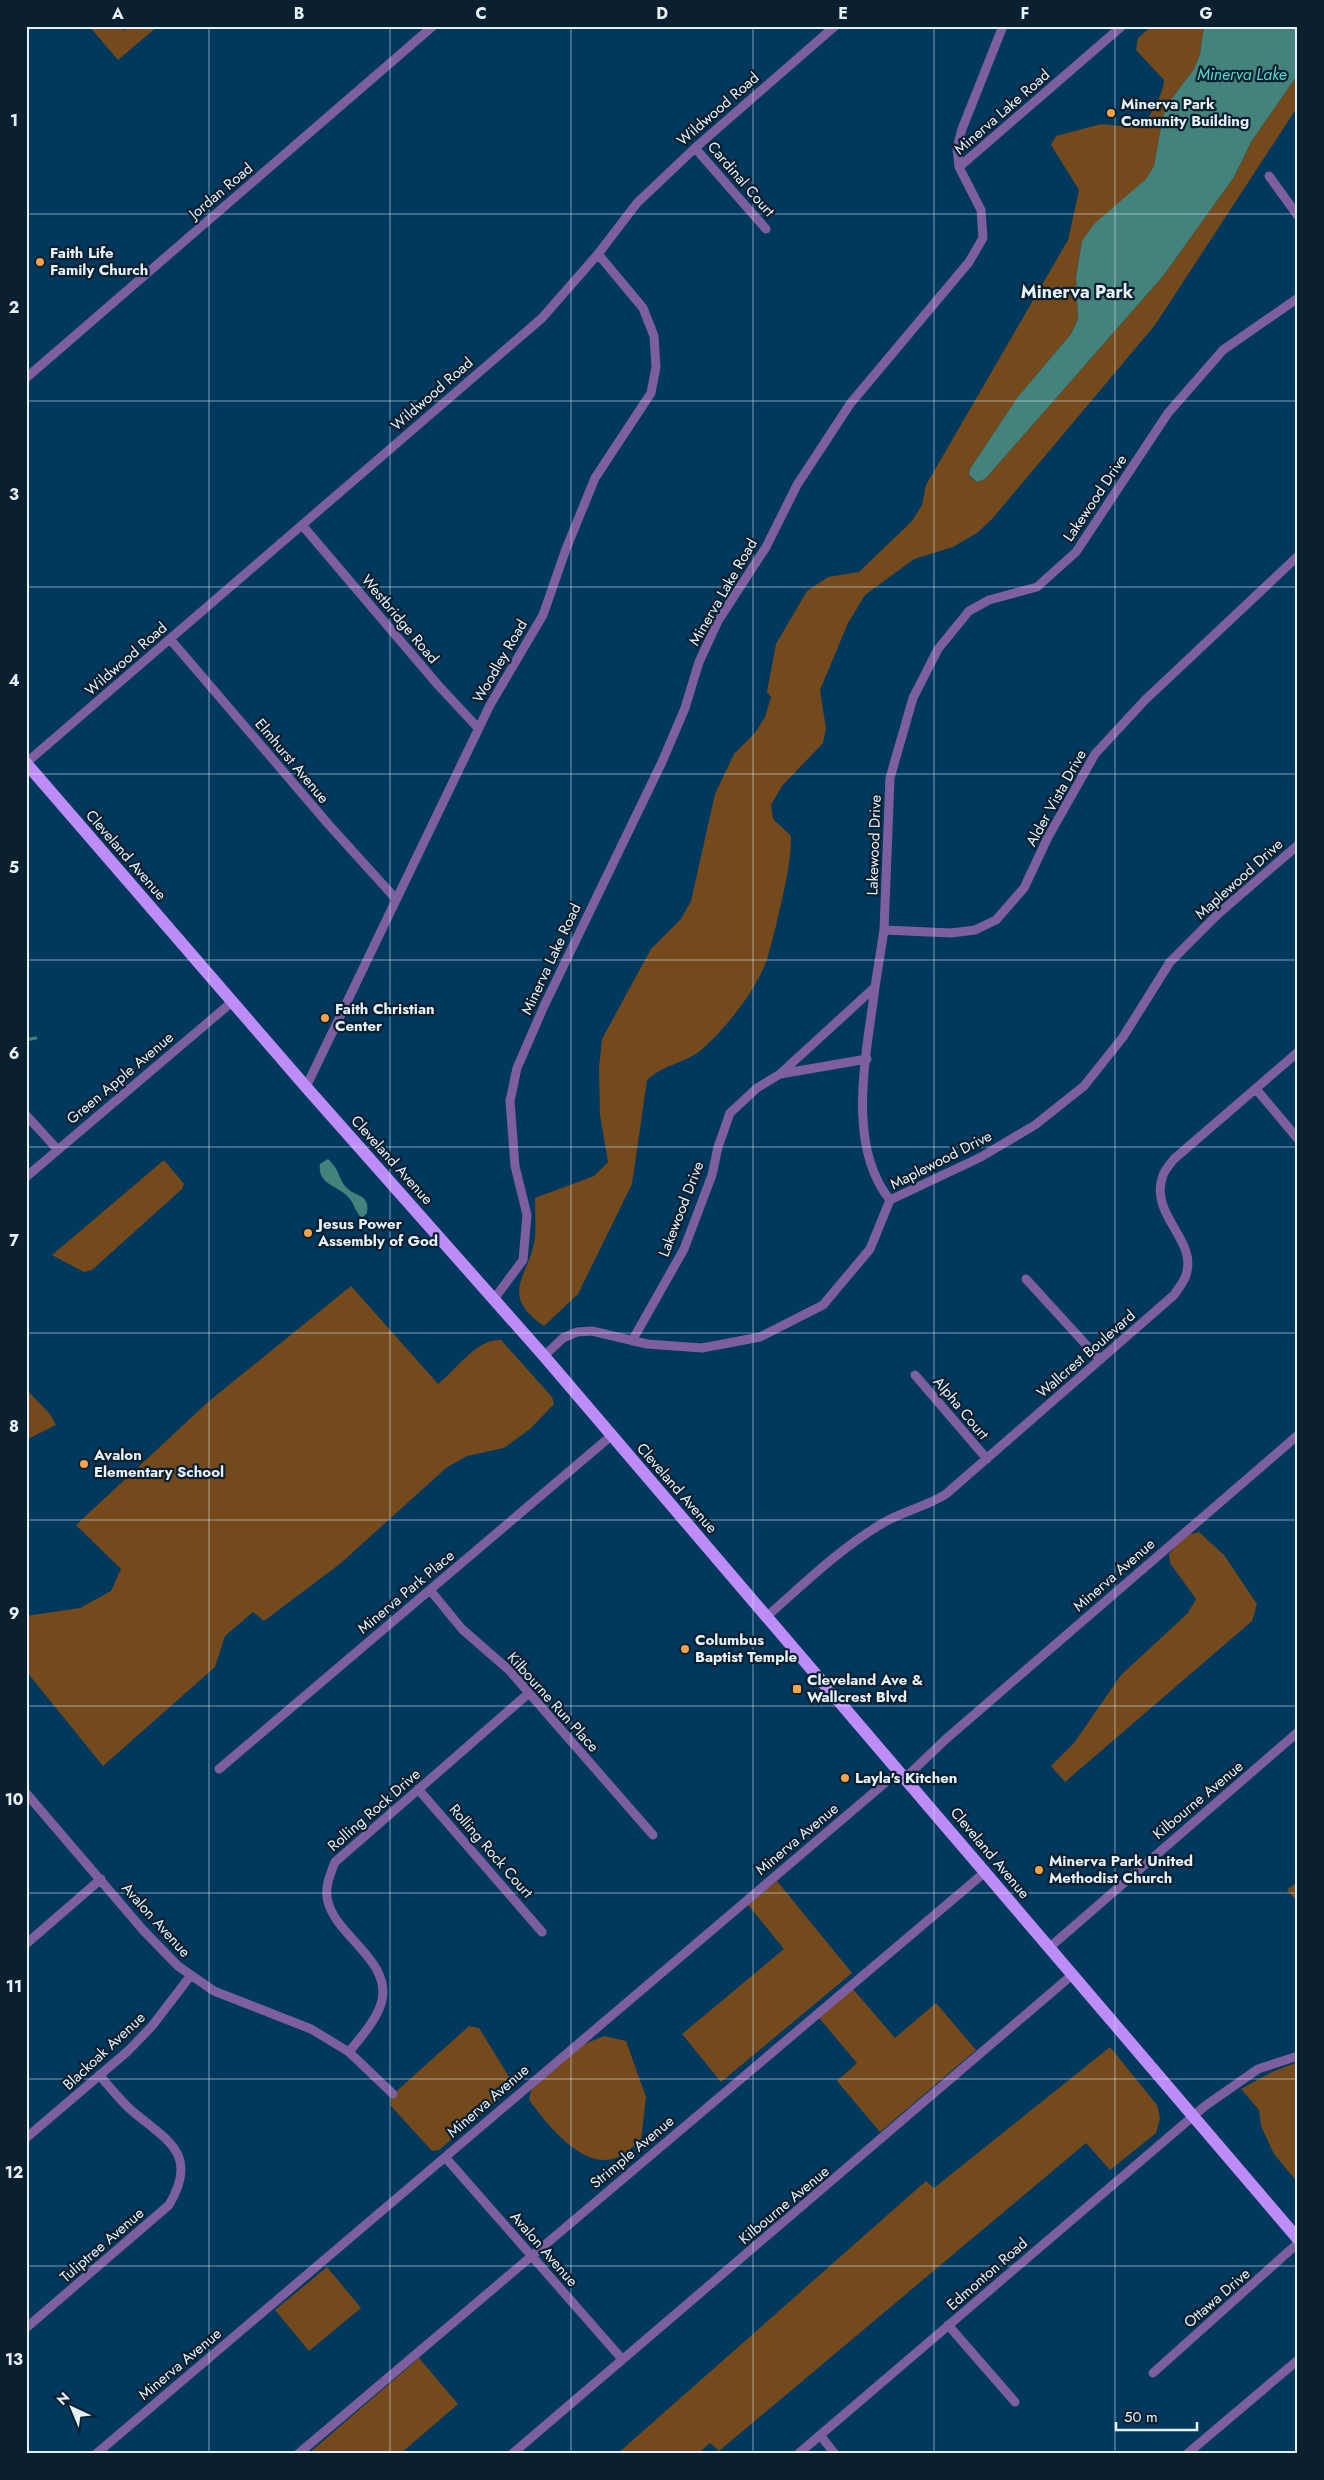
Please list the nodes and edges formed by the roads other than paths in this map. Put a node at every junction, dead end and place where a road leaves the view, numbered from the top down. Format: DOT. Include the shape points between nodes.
graph roads {
  1 [pos="434,26"];
  2 [pos="835,26"];
  3 [pos="1003,26"];
  4 [pos="1122,26"];
  5 [pos="694,148"];
  6 [pos="959,167"];
  7 [pos="1270,176"];
  8 [pos="1298,216"];
  9 [pos="766,229"];
  10 [pos="598,254"];
  11 [pos="1298,298"];
  12 [pos="26,378"];
  13 [pos="302,525"];
  14 [pos="1298,556"];
  15 [pos="170,639"];
  16 [pos="478,728"];
  17 [pos="26,763"];
  18 [pos="1298,845"];
  19 [pos="396,899"];
  20 [pos="884,930"];
  21 [pos="875,987"];
  22 [pos="232,1002"];
  23 [pos="1298,1052"];
  24 [pos="867,1060"];
  25 [pos="780,1074"];
  26 [pos="306,1087"];
  27 [pos="1256,1089"];
  28 [pos="26,1115"];
  29 [pos="1298,1140"];
  30 [pos="58,1150"];
  31 [pos="26,1177"];
  32 [pos="890,1200"];
  33 [pos="1026,1279"];
  34 [pos="494,1299"];
  35 [pos="632,1341"];
  36 [pos="544,1356"];
  37 [pos="1100,1360"];
  38 [pos="915,1375"];
  39 [pos="1298,1435"];
  40 [pos="611,1436"];
  41 [pos="987,1459"];
  42 [pos="430,1590"];
  43 [pos="766,1617"];
  44 [pos="529,1693"];
  45 [pos="1298,1732"];
  46 [pos="218,1769"];
  47 [pos="902,1774"];
  48 [pos="418,1789"];
  49 [pos="26,1793"];
  50 [pos="653,1835"];
  51 [pos="984,1873"];
  52 [pos="102,1880"];
  53 [pos="542,1932"];
  54 [pos="26,1944"];
  55 [pos="1050,1947"];
  56 [pos="191,1975"];
  57 [pos="1072,1975"];
  58 [pos="349,2052"];
  59 [pos="1298,2056"];
  60 [pos="100,2075"];
  61 [pos="392,2094"];
  62 [pos="1194,2115"];
  63 [pos="26,2138"];
  64 [pos="445,2157"];
  65 [pos="1298,2240"];
  66 [pos="1298,2243"];
  67 [pos="532,2255"];
  68 [pos="948,2325"];
  69 [pos="26,2328"];
  70 [pos="622,2360"];
  71 [pos="1298,2360"];
  72 [pos="1153,2373"];
  73 [pos="1015,2402"];
  74 [pos="820,2435"];
  75 [pos="96,2454"];
  76 [pos="298,2454"];
  77 [pos="512,2454"];
  78 [pos="798,2454"];
  79 [pos="836,2454"];
  80 [pos="1186,2454"];
  1 -- 12 [label="street, Jordan Road"];
  2 -- 5 [label="street, Wildwood Road"];
  3 -- 6 [label="street" via="962,129 957,148"];
  4 -- 6 [label="street, Minerva Lake Road"];
  5 -- 9 [label="street, Cardinal Court"];
  5 -- 10 [label="street, Wildwood Road" via="637,203"];
  6 -- 34 [label="street, Minerva Lake Road" via="981,210 983,238 969,262 850,404 797,485 766,547 718,621 698,662 685,708 662,762 517,1068 510,1101 515,1166 527,1215 523,1260"];
  7 -- 8 [label="street"];
  10 -- 13 [label="street, Wildwood Road" via="542,318"];
  10 -- 16 [label="street, Woodley Road" via="643,308 654,336 656,367 651,393 595,478 543,615"];
  11 -- 20 [label="street, Lakewood Drive" via="1216,357 1168,413 1076,552 1037,588 989,600 969,611 938,649 913,698 890,778"];
  13 -- 15 [label="street, Wildwood Road"];
  13 -- 16 [label="street, Westbridge Road"];
  14 -- 20 [label="street, Alder Vista Drive" via="1146,700 1095,754 1048,836 1024,888 996,920 975,930 951,933"];
  15 -- 17 [label="street, Wildwood Road"];
  15 -- 19 [label="street, Elmhurst Avenue"];
  16 -- 19 [label="street, Woodley Road"];
  17 -- 22 [label="main road, Cleveland Avenue"];
  18 -- 32 [label="street, Maplewood Drive" via="1218,914 1170,962 1123,1037 1084,1086 1034,1125 981,1157"];
  19 -- 26 [label="street, Woodley Road"];
  20 -- 21 [label="street, Lakewood Drive"];
  21 -- 24 [label="street"];
  21 -- 25 [label="street, Lakewood Drive"];
  22 -- 26 [label="main road, Cleveland Avenue"];
  22 -- 30 [label="street, Green Apple Avenue"];
  23 -- 27 [label="street, Wallcrest Boulevard"];
  24 -- 25 [label="street, Lakewood Drive"];
  24 -- 32 [label="street" via="861,1112 869,1158 883,1192"];
  25 -- 35 [label="street, Lakewood Drive" via="757,1088 730,1113 712,1175 684,1249"];
  26 -- 34 [label="main road, Cleveland Avenue"];
  27 -- 29 [label="street"];
  27 -- 37 [label="street, Wallcrest Boulevard" via="1174,1159 1163,1175 1160,1194 1165,1214 1186,1250 1187,1274 1174,1295"];
  28 -- 30 [label="street"];
  30 -- 31 [label="street, Green Apple Avenue"];
  32 -- 35 [label="street, Maplewood Drive" via="870,1249 823,1305 760,1337 702,1348"];
  33 -- 37 [label="street"];
  34 -- 36 [label="main road, Cleveland Avenue"];
  35 -- 36 [label="street, Maplewood Drive" via="592,1331 577,1332 563,1338"];
  36 -- 40 [label="main road, Cleveland Avenue"];
  37 -- 41 [label="street, Wallcrest Boulevard"];
  38 -- 41 [label="street, Alpha Court"];
  39 -- 47 [label="street, Minerva Avenue"];
  40 -- 42 [label="street, Minerva Park Place"];
  40 -- 43 [label="main road, Cleveland Avenue"];
  41 -- 43 [label="street, Wallcrest Boulevard" via="936,1501 886,1521 863,1535"];
  42 -- 44 [label="street, Kilbourne Run Place" via="462,1629 509,1670"];
  42 -- 46 [label="street, Minerva Park Place"];
  43 -- 47 [label="main road, Cleveland Avenue"];
  44 -- 48 [label="street, Rolling Rock Drive"];
  44 -- 50 [label="street, Kilbourne Run Place"];
  45 -- 55 [label="street, Kilbourne Avenue"];
  47 -- 51 [label="main road, Cleveland Avenue"];
  47 -- 64 [label="street, Minerva Avenue"];
  48 -- 53 [label="street, Rolling Rock Court"];
  48 -- 58 [label="street, Rolling Rock Drive" via="335,1862 327,1880 328,1902 335,1915 381,1978 382,2004 370,2026"];
  49 -- 52 [label="street, Avalon Avenue"];
  51 -- 55 [label="main road, Cleveland Avenue"];
  51 -- 67 [label="street, Strimple Avenue"];
  52 -- 54 [label="street"];
  52 -- 56 [label="street, Avalon Avenue" via="143,1930"];
  55 -- 57 [label="main road, Cleveland Avenue"];
  56 -- 58 [label="street, Avalon Avenue" via="214,1991 310,2029"];
  56 -- 60 [label="street, Blackoak Avenue" via="152,2026"];
  57 -- 62 [label="main road, Cleveland Avenue"];
  57 -- 70 [label="street, Kilbourne Avenue"];
  58 -- 61 [label="street, Avalon Avenue"];
  59 -- 62 [label="street, Edmonton Road" via="1258,2069"];
  60 -- 63 [label="street, Blackoak Avenue"];
  60 -- 69 [label="street, Tuliptree Avenue" via="130,2109 163,2134 178,2152 181,2174 178,2191 169,2205"];
  62 -- 65 [label="main road, Cleveland Avenue"];
  62 -- 68 [label="street, Edmonton Road"];
  64 -- 67 [label="street, Avalon Avenue"];
  64 -- 75 [label="street, Minerva Avenue"];
  66 -- 72 [label="street, Ottawa Drive"];
  67 -- 70 [label="street, Avalon Avenue"];
  67 -- 76 [label="street, Strimple Avenue"];
  68 -- 73 [label="street"];
  68 -- 74 [label="street, Edmonton Road"];
  70 -- 77 [label="street, Kilbourne Avenue"];
  71 -- 80 [label="street"];
  74 -- 78 [label="street, Edmonton Road"];
  74 -- 79 [label="street"];
}
